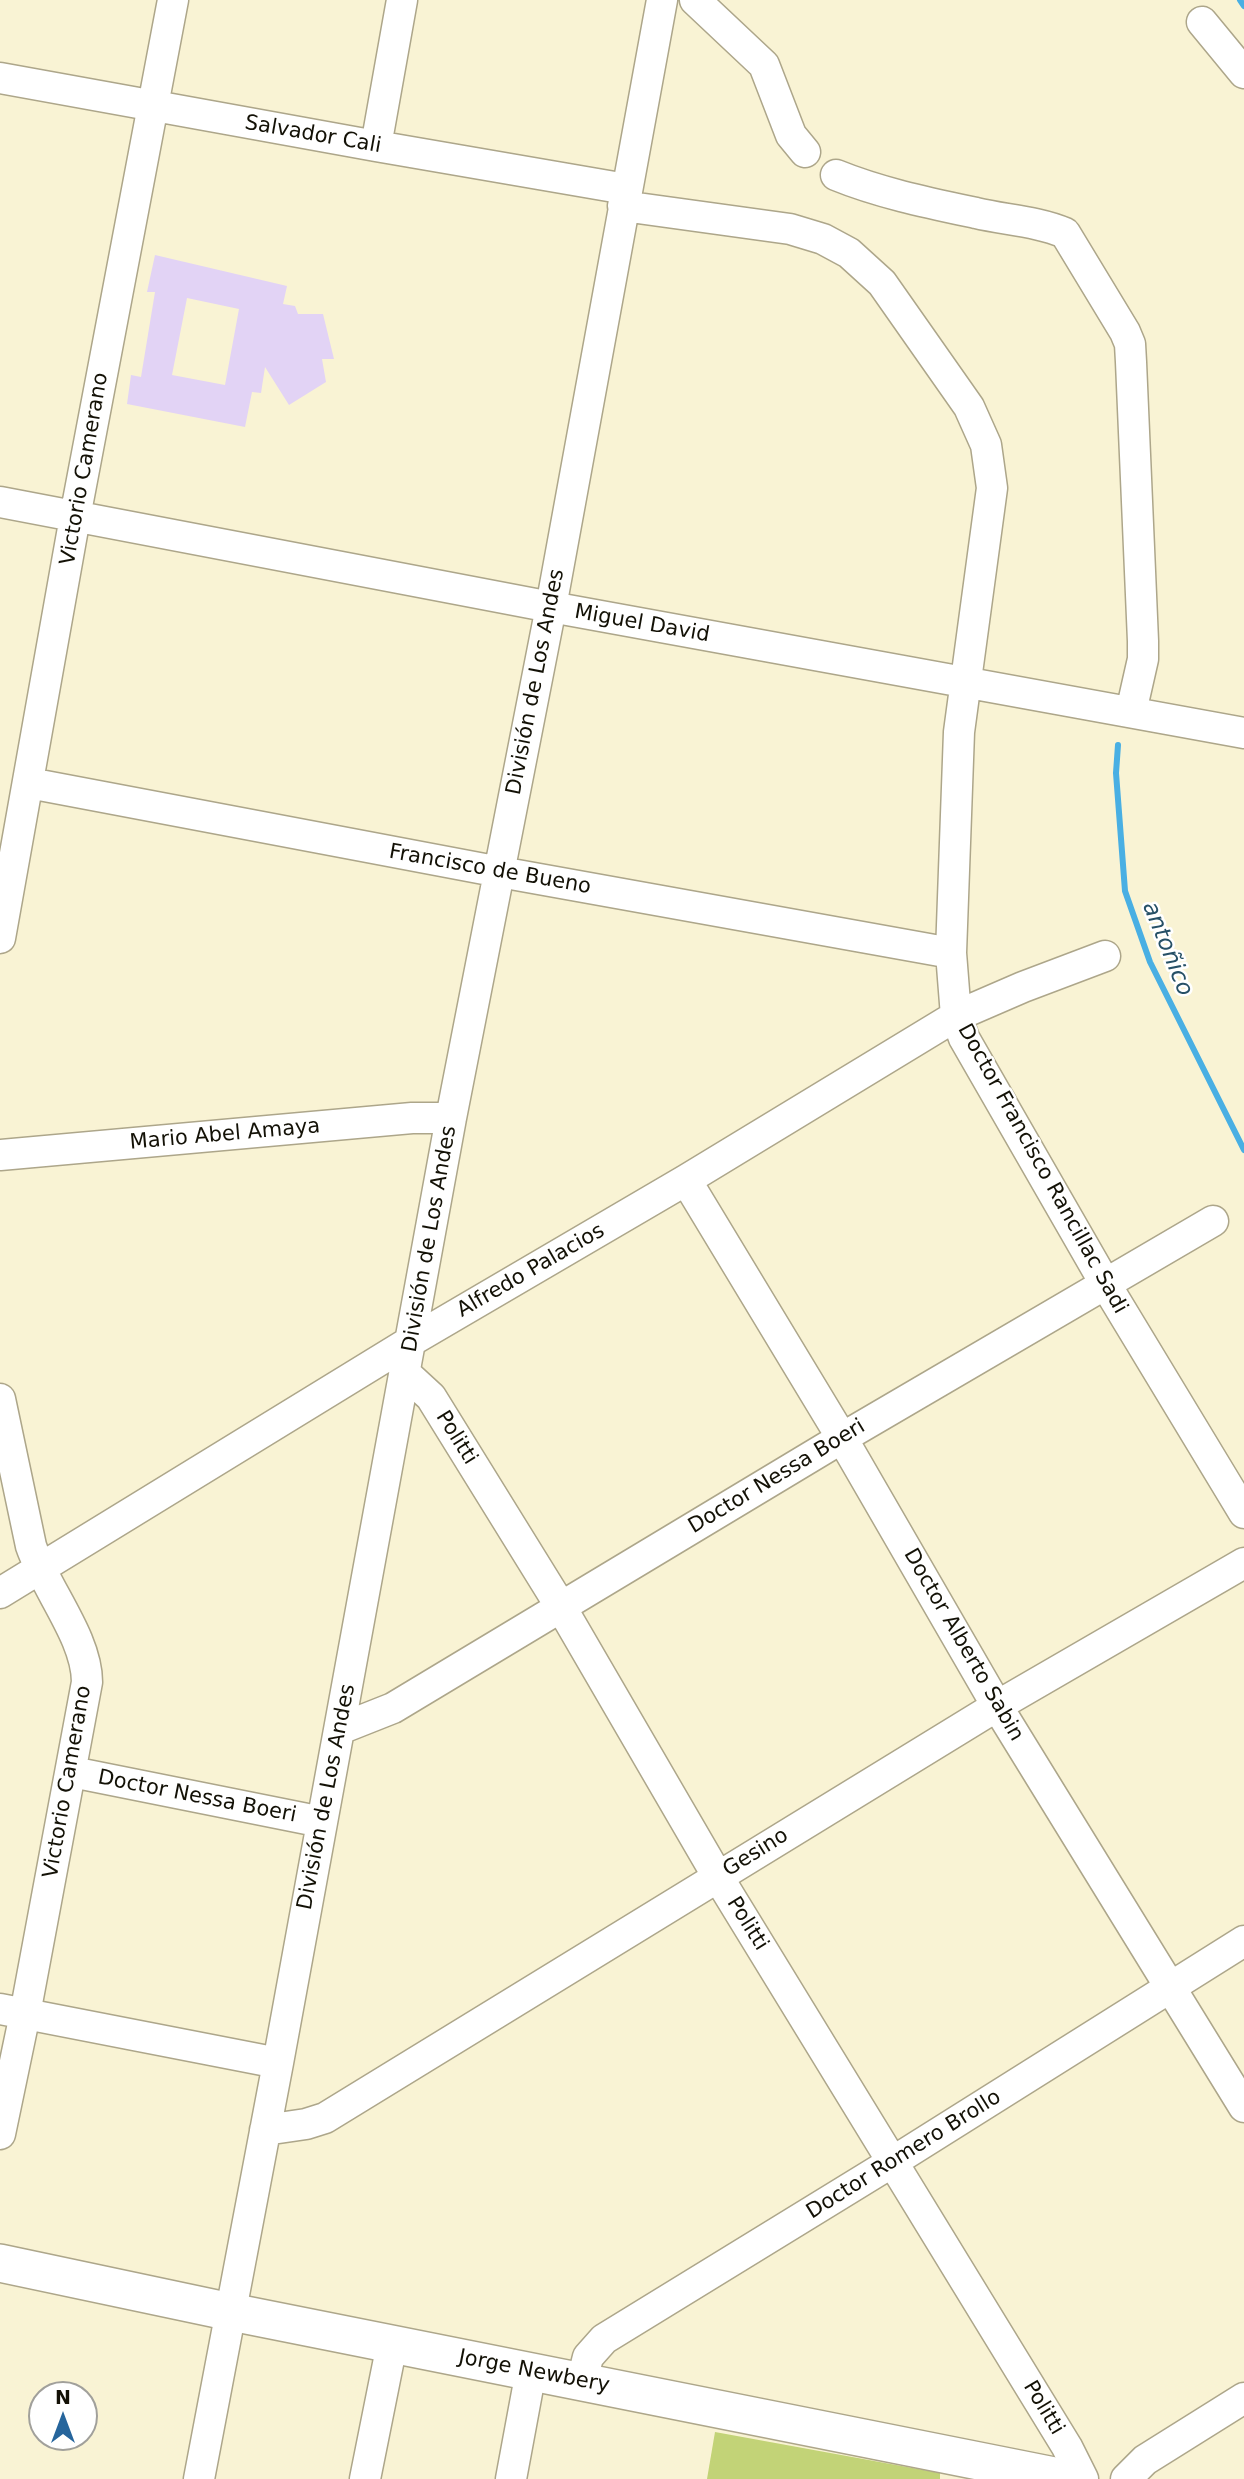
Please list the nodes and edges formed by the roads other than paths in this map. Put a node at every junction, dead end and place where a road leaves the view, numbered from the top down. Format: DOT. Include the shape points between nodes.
graph roads {
  1 [pos="173,0"];
  2 [pos="402,0"];
  3 [pos="662,0"];
  4 [pos="695,0"];
  5 [pos="1202,22"];
  6 [pos="1244,73"];
  7 [pos="0,78"];
  8 [pos="152,106"];
  9 [pos="376,146"];
  10 [pos="805,152"];
  11 [pos="836,175"];
  12 [pos="625,197"];
  13 [pos="849,253"];
  14 [pos="0,502"];
  15 [pos="75,517"];
  16 [pos="551,607"];
  17 [pos="964,682"];
  18 [pos="1131,712"];
  19 [pos="1244,733"];
  20 [pos="29,783"];
  21 [pos="11,812"];
  22 [pos="500,872"];
  23 [pos="0,938"];
  24 [pos="951,953"];
  25 [pos="1105,956"];
  26 [pos="956,1016"];
  27 [pos="451,1118"];
  28 [pos="0,1155"];
  29 [pos="686,1180"];
  30 [pos="1213,1221"];
  31 [pos="1105,1285"];
  32 [pos="411,1341"];
  33 [pos="406,1374"];
  34 [pos="0,1399"];
  35 [pos="842,1438"];
  36 [pos="1244,1513"];
  37 [pos="1244,1563"];
  38 [pos="39,1569"];
  39 [pos="0,1593"];
  40 [pos="561,1607"];
  41 [pos="997,1706"];
  42 [pos="340,1729"];
  43 [pos="72,1772"];
  44 [pos="322,1822"];
  45 [pos="718,1877"];
  46 [pos="1244,1941"];
  47 [pos="1170,1989"];
  48 [pos="13,2012"];
  49 [pos="278,2063"];
  50 [pos="1244,2106"];
  51 [pos="265,2130"];
  52 [pos="0,2134"];
  53 [pos="894,2161"];
  54 [pos="0,2263"];
  55 [pos="231,2312"];
  56 [pos="392,2344"];
  57 [pos="531,2371"];
  58 [pos="582,2381"];
  59 [pos="1244,2398"];
  60 [pos="980,2471"];
  61 [pos="198,2479"];
  62 [pos="365,2479"];
  63 [pos="511,2479"];
  64 [pos="1069,2479"];
  65 [pos="1083,2479"];
  66 [pos="1126,2479"];
  1 -- 8 [label="street, Victorio Camerano"];
  2 -- 9 [label="street"];
  3 -- 12 [label="street, División de Los Andes"];
  4 -- 10 [label="street" via="764,65 791,135"];
  5 -- 6 [label="street"];
  7 -- 8 [label="street, Salvador Cali"];
  8 -- 9 [label="street, Salvador Cali"];
  8 -- 15 [label="street, Victorio Camerano"];
  9 -- 12 [label="street, Salvador Cali"];
  11 -- 18 [label="street" via="1065,233 1125,332 1130,344 1143,640"];
  12 -- 13 [label="street, Salvador Cali" via="790,229"];
  12 -- 16 [label="street, División de Los Andes"];
  13 -- 17 [label="street, Doctor Francisco Rancillac Sadi" via="882,283 969,407 986,445 992,488"];
  14 -- 15 [label="street, Miguel David"];
  15 -- 16 [label="street, Miguel David"];
  15 -- 20 [label="street, Victorio Camerano"];
  16 -- 17 [label="street, Miguel David"];
  16 -- 22 [label="street, División de Los Andes"];
  17 -- 18 [label="street, Miguel David"];
  17 -- 24 [label="street, Doctor Francisco Rancillac Sadi"];
  18 -- 19 [label="street, Miguel David"];
  20 -- 21 [label="street, Victorio Camerano"];
  20 -- 22 [label="street, Francisco de Bueno"];
  21 -- 23 [label="street, Victorio Camerano"];
  22 -- 24 [label="street, Francisco de Bueno"];
  22 -- 27 [label="street, División de Los Andes"];
  24 -- 26 [label="street, Doctor Francisco Rancillac Sadi"];
  25 -- 26 [label="street, Alfredo Palacios"];
  26 -- 29 [label="street, Alfredo Palacios"];
  26 -- 31 [label="street, Doctor Francisco Rancillac Sadi" via="964,1038"];
  27 -- 28 [label="street, Mario Abel Amaya"];
  27 -- 32 [label="street, División de Los Andes"];
  29 -- 32 [label="street, Alfredo Palacios"];
  29 -- 35 [label="street, Doctor Alberto Sabin"];
  30 -- 31 [label="street, Doctor Nessa Boeri"];
  31 -- 35 [label="street, Doctor Nessa Boeri"];
  31 -- 36 [label="street, Doctor Francisco Rancillac Sadi"];
  32 -- 33 [label="street, División de Los Andes"];
  32 -- 38 [label="street, Alfredo Palacios"];
  33 -- 40 [label="street, Politti" via="431,1398"];
  33 -- 42 [label="street, División de Los Andes"];
  34 -- 38 [label="street, Victorio Camerano"];
  35 -- 40 [label="street, Doctor Nessa Boeri"];
  35 -- 41 [label="street, Doctor Alberto Sabin"];
  37 -- 41 [label="street, Gesino"];
  38 -- 39 [label="street, Alfredo Palacios"];
  38 -- 43 [label="street, Victorio Camerano" via="87,1667"];
  40 -- 42 [label="street, Doctor Nessa Boeri" via="393,1708"];
  40 -- 45 [label="street, Politti"];
  41 -- 45 [label="street, Gesino"];
  41 -- 47 [label="street, Doctor Alberto Sabin"];
  42 -- 44 [label="street, División de Los Andes"];
  43 -- 44 [label="street, Doctor Nessa Boeri"];
  43 -- 48 [label="street, Victorio Camerano"];
  44 -- 49 [label="street, División de Los Andes"];
  45 -- 51 [label="street, Gesino" via="325,2118"];
  45 -- 53 [label="street, Politti"];
  46 -- 47 [label="street, Doctor Romero Brollo"];
  47 -- 50 [label="street, Doctor Alberto Sabin"];
  47 -- 53 [label="street, Doctor Romero Brollo"];
  48 -- 49 [label="street"];
  48 -- 52 [label="street, Victorio Camerano"];
  49 -- 51 [label="street, División de Los Andes"];
  51 -- 55 [label="street, División de Los Andes"];
  53 -- 58 [label="street, Doctor Romero Brollo" via="604,2339 588,2357"];
  53 -- 65 [label="street, Politti"];
  54 -- 55 [label="main road, Jorge Newbery"];
  55 -- 56 [label="main road, Jorge Newbery"];
  55 -- 61 [label="street, División de Los Andes"];
  56 -- 57 [label="main road, Jorge Newbery"];
  56 -- 62 [label="street"];
  57 -- 58 [label="main road, Jorge Newbery"];
  57 -- 63 [label="street"];
  58 -- 60 [label="main road, Jorge Newbery"];
  59 -- 66 [label="street" via="1145,2460"];
  60 -- 64 [label="main road, Jorge Newbery"];
}
